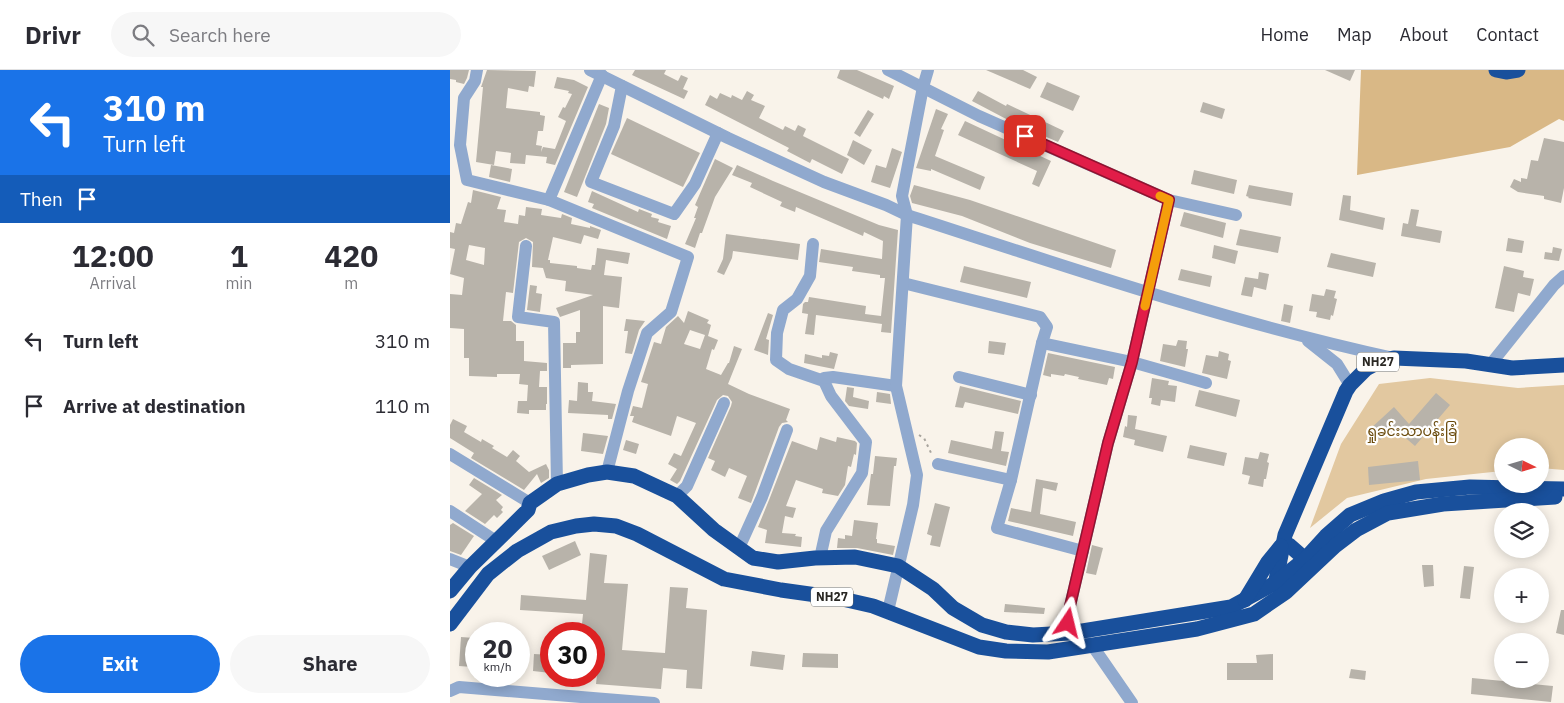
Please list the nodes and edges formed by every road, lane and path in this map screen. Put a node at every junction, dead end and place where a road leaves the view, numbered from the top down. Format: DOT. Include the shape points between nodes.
graph roads {
  1 [pos="477,70"];
  2 [pos="888,70"];
  3 [pos="928,70"];
  4 [pos="1496,70"];
  5 [pos="1518,70"];
  6 [pos="596,72"];
  7 [pos="622,86"];
  8 [pos="923,87"];
  9 [pos="718,133"];
  10 [pos="549,200"];
  11 [pos="1169,200"];
  12 [pos="907,215"];
  13 [pos="1236,215"];
  14 [pos="813,244"];
  15 [pos="526,246"];
  16 [pos="1564,276"];
  17 [pos="903,283"];
  18 [pos="1148,294"];
  19 [pos="1304,338"];
  20 [pos="1042,343"];
  21 [pos="1394,358"];
  22 [pos="1132,362"];
  23 [pos="1490,365"];
  24 [pos="1564,365"];
  25 [pos="824,378"];
  26 [pos="959,378"];
  27 [pos="1206,383"];
  28 [pos="1350,385"];
  29 [pos="896,386"];
  30 [pos="1031,395"];
  31 [pos="724,403"];
  32 [pos="905,428"];
  33 [pos="787,430"];
  34 [pos="450,454"];
  35 [pos="938,464"];
  36 [pos="607,472"];
  37 [pos="1011,480"];
  38 [pos="557,484"];
  39 [pos="1564,488"];
  40 [pos="677,496"];
  41 [pos="1564,498"];
  42 [pos="530,503"];
  43 [pos="450,512"];
  44 [pos="496,541"];
  45 [pos="1285,545"];
  46 [pos="739,548"];
  47 [pos="1083,551"];
  48 [pos="820,558"];
  49 [pos="1305,558"];
  50 [pos="450,560"];
  51 [pos="898,566"];
  52 [pos="470,567"];
  53 [pos="1280,587"];
  54 [pos="450,591"];
  55 [pos="1245,600"];
  56 [pos="888,611"];
  57 [pos="450,624"];
  58 [pos="1070,633"];
  59 [pos="1092,645"];
  60 [pos="450,691"];
  61 [pos="539,698"];
  62 [pos="654,703"];
  63 [pos="1132,703"];
  1 -- 10 [label="street" via="475,82 464,98 460,145 467,180"];
  2 -- 8 [label="street"];
  3 -- 8 [label="street"];
  4 -- 5 [label="highway"];
  6 -- 7 [label="street"];
  6 -- 10 [label="street"];
  7 -- 9 [label="street"];
  7 -- 9 [label="street" via="614,126 591,182 674,214 695,184"];
  8 -- 11 [label="street" via="979,116"];
  8 -- 12 [label="street" via="902,196"];
  9 -- 12 [label="street" via="824,182"];
  10 -- 36 [label="street" via="688,257 671,312 647,333"];
  11 -- 13 [label="street"];
  11 -- 18 [label="street"];
  12 -- 17 [label="street"];
  12 -- 18 [label="street"];
  14 -- 48 [label="street" via="810,276 797,299 783,310 777,333 776,360 789,369 824,381 831,396 866,442 862,473 826,531"];
  15 -- 38 [label="street" via="518,317 554,322"];
  16 -- 23 [label="street"];
  17 -- 20 [label="street" via="1040,317 1047,327"];
  17 -- 29 [label="street"];
  18 -- 19 [label="street"];
  18 -- 22 [label="street"];
  19 -- 21 [label="street"];
  19 -- 28 [label="street" via="1337,364"];
  20 -- 22 [label="street"];
  20 -- 30 [label="street"];
  21 -- 23 [label="highway, NH27"];
  21 -- 28 [label="highway, NH27" via="1366,369"];
  22 -- 27 [label="street"];
  22 -- 47 [label="street" via="1108,443"];
  23 -- 24 [label="highway, NH27" via="1512,368"];
  25 -- 29 [label="street"];
  26 -- 30 [label="street"];
  28 -- 45 [label="highway, NH27" via="1290,522"];
  29 -- 32 [label="street"];
  30 -- 37 [label="street"];
  31 -- 40 [label="street" via="687,486"];
  32 -- 35 [label="path" via="924,438"];
  32 -- 51 [label="street" via="917,475 914,505"];
  33 -- 46 [label="street"];
  34 -- 42 [label="street"];
  35 -- 37 [label="street"];
  36 -- 38 [label="highway, NH27"];
  36 -- 40 [label="highway, NH27" via="634,476"];
  37 -- 47 [label="street" via="997,528"];
  38 -- 42 [label="highway, NH27"];
  39 -- 49 [label="highway, NH27" via="1470,487 1416,492 1350,516"];
  40 -- 46 [label="highway, NH27"];
  41 -- 53 [label="highway, NH27" via="1443,504 1388,513 1356,530"];
  42 -- 44 [label="highway, NH27" via="528,510"];
  43 -- 44 [label="street"];
  44 -- 52 [label="highway, NH27"];
  45 -- 49 [label="highway"];
  45 -- 53 [label="highway, NH27"];
  45 -- 55 [label="highway" via="1268,562"];
  46 -- 48 [label="highway, NH27" via="753,558 778,562"];
  47 -- 58 [label="street" via="1070,606"];
  48 -- 51 [label="highway, NH27" via="855,558"];
  49 -- 53 [label="highway, NH27"];
  50 -- 52 [label="street"];
  51 -- 56 [label="street"];
  51 -- 58 [label="highway, NH27" via="933,588 953,608 982,625 1032,635"];
  52 -- 54 [label="highway, NH27"];
  53 -- 55 [label="highway, NH27"];
  53 -- 59 [label="highway, NH27" via="1254,614 1197,629"];
  55 -- 58 [label="highway, NH27" via="1231,607"];
  56 -- 57 [label="highway, NH27" via="838,598 724,579 637,534 616,526 594,524 551,532 517,551 488,574"];
  56 -- 59 [label="highway, NH27" via="979,647 1048,652"];
  58 -- 59 [label="street"];
  59 -- 63 [label="street"];
  60 -- 61 [label="street" via="458,686"];
  61 -- 62 [label="street"];
}
